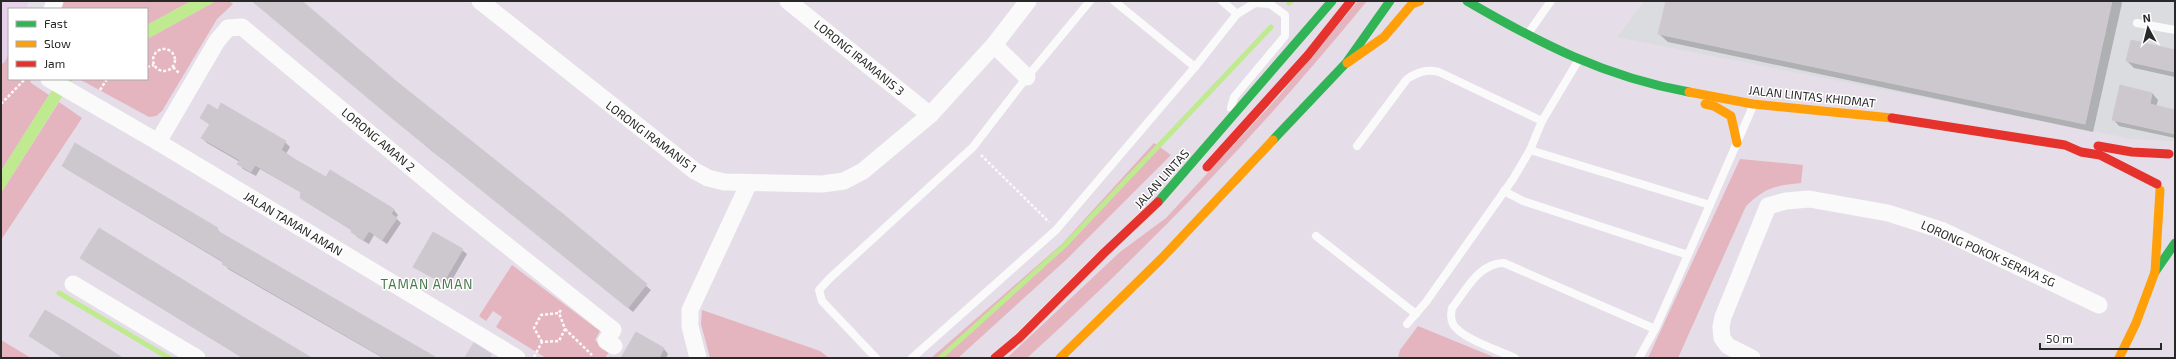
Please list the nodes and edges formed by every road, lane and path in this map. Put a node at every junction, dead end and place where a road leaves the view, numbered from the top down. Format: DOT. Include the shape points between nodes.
graph roads {
  1 [pos="480,1"];
  2 [pos="788,1"];
  3 [pos="1028,1"];
  4 [pos="1090,1"];
  5 [pos="1114,1"];
  6 [pos="1222,1"];
  7 [pos="1332,1"];
  8 [pos="1351,1"];
  9 [pos="1390,1"];
  10 [pos="1420,1"];
  11 [pos="1456,1"];
  12 [pos="1551,1"];
  13 [pos="1270,2"];
  14 [pos="1470,3"];
  15 [pos="1237,14"];
  16 [pos="2137,23"];
  17 [pos="2175,30"];
  18 [pos="1526,35"];
  19 [pos="994,45"];
  20 [pos="1578,60"];
  21 [pos="1346,63"];
  22 [pos="154,66"];
  23 [pos="148,67"];
  24 [pos="1195,67"];
  25 [pos="1027,77"];
  26 [pos="24,80"];
  27 [pos="105,80"];
  28 [pos="51,81"];
  29 [pos="1660,87"];
  30 [pos="96,95"];
  31 [pos="1,104"];
  32 [pos="1753,104"];
  33 [pos="930,115"];
  34 [pos="1228,121"];
  35 [pos="1542,121"];
  36 [pos="158,142"];
  37 [pos="1736,143"];
  38 [pos="2065,145"];
  39 [pos="1357,146"];
  40 [pos="973,147"];
  41 [pos="1530,150"];
  42 [pos="2172,153"];
  43 [pos="1202,172"];
  44 [pos="749,183"];
  45 [pos="2158,187"];
  46 [pos="1504,191"];
  47 [pos="2171,200"];
  48 [pos="1171,204"];
  49 [pos="1710,205"];
  50 [pos="1149,213"];
  51 [pos="1056,230"];
  52 [pos="1316,236"];
  53 [pos="2175,243"];
  54 [pos="1688,255"];
  55 [pos="2155,272"];
  56 [pos="73,284"];
  57 [pos="2099,305"];
  58 [pos="562,308"];
  59 [pos="559,313"];
  60 [pos="1416,314"];
  61 [pos="1406,324"];
  62 [pos="565,329"];
  63 [pos="1655,329"];
  64 [pos="542,342"];
  65 [pos="614,346"];
  66 [pos="592,355"];
  67 [pos="534,357"];
  68 [pos="197,358"];
  69 [pos="516,358"];
  70 [pos="698,358"];
  71 [pos="876,358"];
  72 [pos="912,358"];
  73 [pos="994,358"];
  74 [pos="1060,358"];
  75 [pos="1515,358"];
  76 [pos="1639,358"];
  77 [pos="1752,358"];
  78 [pos="2119,358"];
  1 -- 44 [label="street, LORONG IRAMANIS 1" via="695,171 724,182"];
  2 -- 33 [label="street, LORONG IRAMANIS 3"];
  3 -- 19 [label="street, LORONG IRAMANIS 1"];
  4 -- 25 [label="lane"];
  5 -- 24 [label="lane"];
  6 -- 15 [label="lane"];
  7 -- 34 [label="main road, JALAN LINTAS"];
  8 -- 43 [label="main road" via="1308,55"];
  9 -- 21 [label="main road"];
  10 -- 21 [label="main road" via="1412,4 1384,37"];
  11 -- 14 [label="main road, JALAN LINTAS KHIDMAT"];
  12 -- 18 [label="lane"];
  13 -- 15 [label="lane" via="1255,4"];
  13 -- 34 [label="lane" via="1284,16 1285,36 1234,97"];
  14 -- 18 [label="main road, JALAN LINTAS KHIDMAT"];
  15 -- 24 [label="lane"];
  16 -- 17 [label="lane"];
  18 -- 20 [label="main road, JALAN LINTAS KHIDMAT"];
  19 -- 25 [label="street"];
  19 -- 33 [label="street, LORONG IRAMANIS 1"];
  20 -- 29 [label="main road, JALAN LINTAS KHIDMAT"];
  20 -- 35 [label="lane"];
  21 -- 74 [label="main road" via="1173,247"];
  22 -- 22 [label="path" via="153,57 159,49 173,53 175,63 169,71 159,70"];
  22 -- 23 [label="path"];
  24 -- 51 [label="lane"];
  25 -- 40 [label="lane"];
  26 -- 31 [label="path"];
  27 -- 30 [label="path"];
  28 -- 36 [label="street, JALAN TAMAN AMAN"];
  29 -- 32 [label="main road, JALAN LINTAS KHIDMAT"];
  29 -- 37 [label="main road" via="1686,101 1714,106 1731,116"];
  32 -- 37 [label="lane"];
  32 -- 38 [label="main road, JALAN LINTAS KHIDMAT" via="1895,118"];
  33 -- 44 [label="street, LORONG IRAMANIS 1" via="864,171 844,181 822,184"];
  34 -- 50 [label="main road, JALAN LINTAS"];
  35 -- 39 [label="lane" via="1439,72 1429,70 1418,72 1407,79"];
  35 -- 41 [label="lane"];
  36 -- 65 [label="street, LORONG AMAN 2" via="217,41 228,28 242,27 456,205 613,330 606,341"];
  36 -- 69 [label="street, JALAN TAMAN AMAN"];
  37 -- 49 [label="lane"];
  38 -- 42 [label="main road" via="2084,143 2132,152"];
  38 -- 45 [label="main road, JALAN LINTAS KHIDMAT" via="2081,152 2100,155"];
  40 -- 51 [label="path"];
  40 -- 71 [label="lane" via="819,290 822,301"];
  41 -- 46 [label="lane"];
  41 -- 49 [label="lane"];
  42 -- 45 [label="main road" via="2159,167"];
  44 -- 70 [label="street" via="690,310 690,326"];
  45 -- 47 [label="main road, JALAN LINTAS KHIDMAT"];
  45 -- 55 [label="main road"];
  46 -- 54 [label="lane" via="1523,201"];
  46 -- 60 [label="lane"];
  48 -- 50 [label="main road"];
  49 -- 54 [label="lane"];
  50 -- 73 [label="main road, JALAN LINTAS" via="1104,253 1019,338"];
  51 -- 72 [label="lane"];
  52 -- 60 [label="lane"];
  53 -- 55 [label="main road"];
  54 -- 63 [label="lane"];
  55 -- 78 [label="main road" via="2136,323"];
  56 -- 68 [label="street"];
  57 -- 77 [label="street, LORONG POKOK SERAYA 5G" via="1941,230 1888,212 1809,199 1786,201 1768,206 1723,316 1722,338 1728,346"];
  58 -- 59 [label="path"];
  59 -- 62 [label="path"];
  59 -- 64 [label="path" via="541,315 534,328"];
  60 -- 61 [label="lane"];
  62 -- 64 [label="path" via="559,341"];
  62 -- 66 [label="path"];
  63 -- 75 [label="lane" via="1504,263 1493,263 1483,268 1452,308 1451,316 1453,324 1462,334"];
  63 -- 76 [label="lane"];
  64 -- 67 [label="path"];
}
